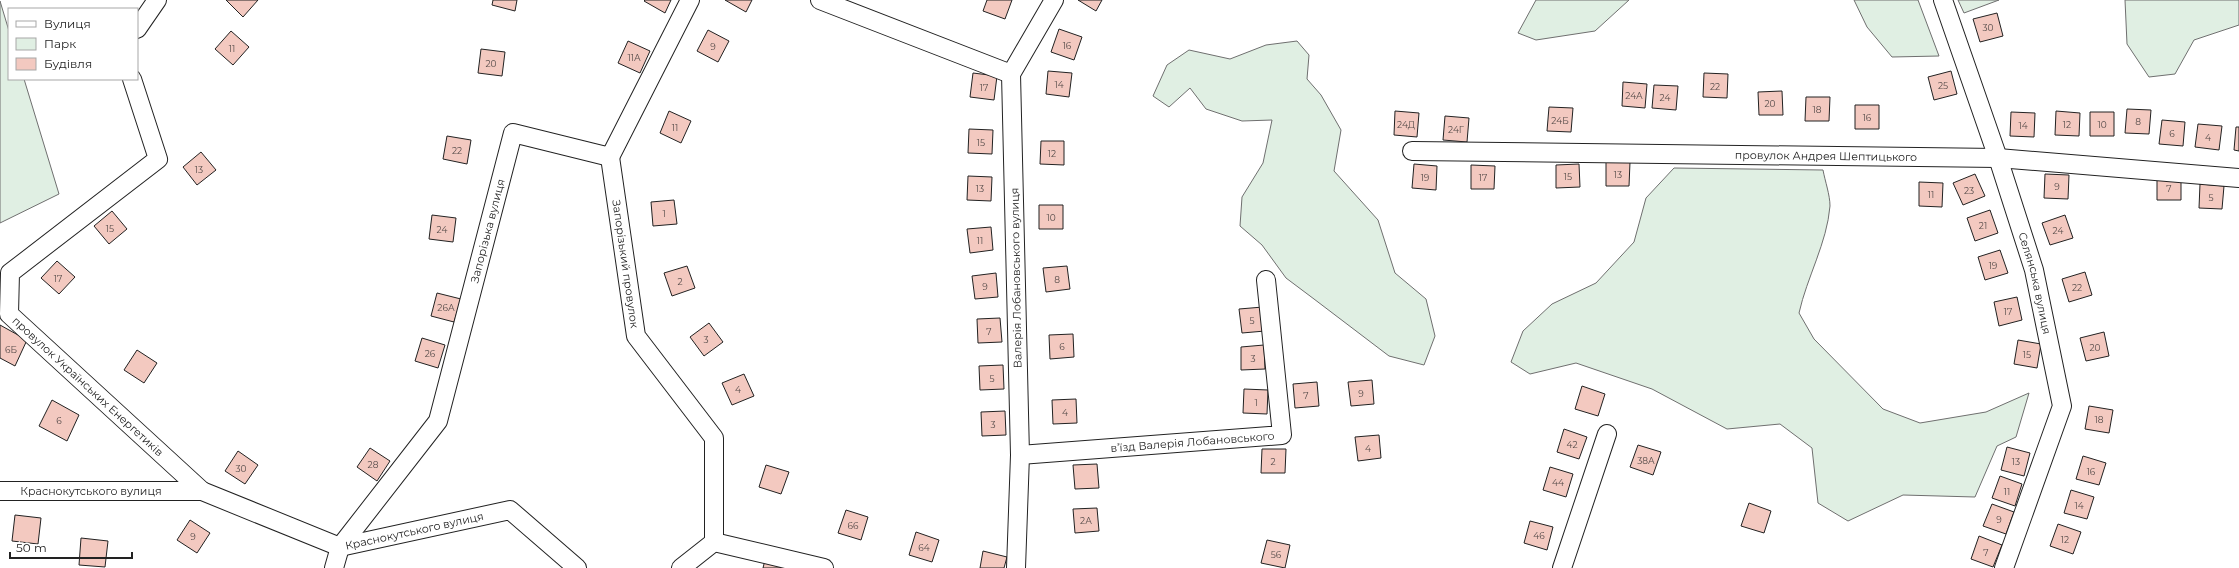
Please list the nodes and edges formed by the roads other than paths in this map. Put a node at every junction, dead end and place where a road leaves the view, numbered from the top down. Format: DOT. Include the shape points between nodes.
graph roads {
  1 [pos="157,0"];
  2 [pos="690,0"];
  3 [pos="820,0"];
  4 [pos="1054,0"];
  5 [pos="1943,0"];
  6 [pos="138,28"];
  7 [pos="1011,74"];
  8 [pos="132,80"];
  9 [pos="1412,151"];
  10 [pos="610,157"];
  11 [pos="1998,158"];
  12 [pos="2239,178"];
  13 [pos="1266,280"];
  14 [pos="1607,434"];
  15 [pos="1020,455"];
  16 [pos="202,491"];
  17 [pos="0,492"];
  18 [pos="714,542"];
  19 [pos="340,547"];
  20 [pos="334,568"];
  21 [pos="577,568"];
  22 [pos="681,568"];
  23 [pos="824,568"];
  24 [pos="1016,568"];
  25 [pos="1562,568"];
  26 [pos="2004,568"];
  1 -- 6 [label="street"];
  2 -- 10 [label="street"];
  3 -- 7 [label="street"];
  4 -- 7 [label="street"];
  5 -- 11 [label="street, Селянська вулиця"];
  7 -- 15 [label="street, Валерія Лобановського вулиця"];
  8 -- 16 [label="street, провулок Українських Енергетиків" via="158,159 10,273 9,314"];
  9 -- 11 [label="street, провулок Андрея Шептицького"];
  10 -- 18 [label="street, Запорізький провулок" via="636,336 714,438"];
  10 -- 19 [label="street, Запорізька вулиця" via="513,133 438,421"];
  11 -- 12 [label="street, провулок Андрея Шептицького"];
  11 -- 26 [label="street, Селянська вулиця" via="2034,270 2062,406"];
  13 -- 15 [label="street, в’їзд Валерія Лобановського" via="1282,435"];
  14 -- 25 [label="street"];
  15 -- 24 [label="street, Валерія Лобановського вулиця"];
  16 -- 17 [label="street, Краснокутського вулиця"];
  16 -- 19 [label="street, Краснокутського вулиця"];
  18 -- 22 [label="street"];
  18 -- 23 [label="street"];
  19 -- 20 [label="street, Запорізька вулиця"];
  19 -- 21 [label="street, Краснокутського вулиця" via="510,510"];
}
